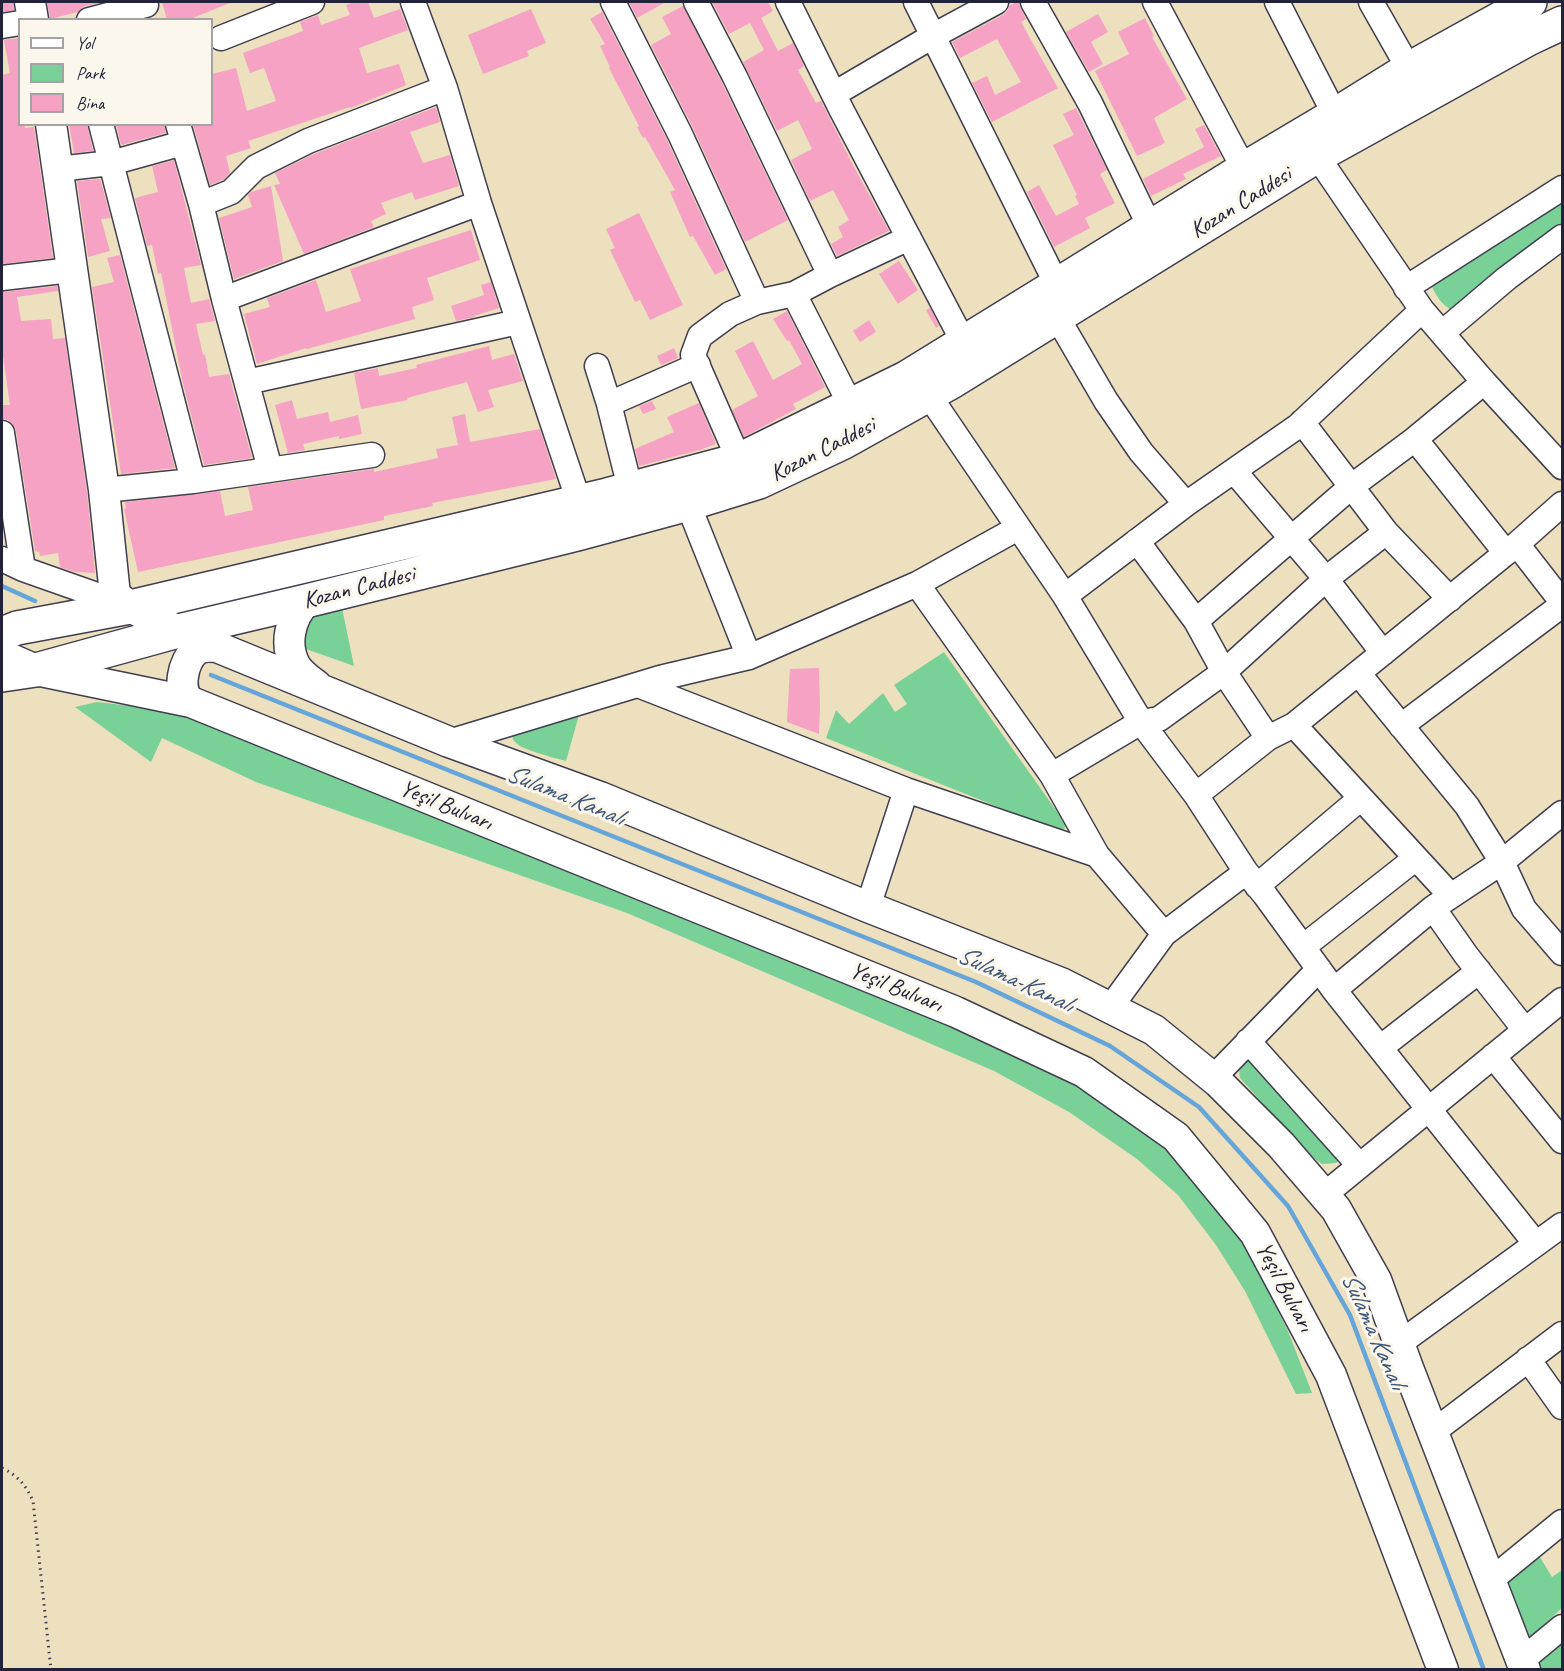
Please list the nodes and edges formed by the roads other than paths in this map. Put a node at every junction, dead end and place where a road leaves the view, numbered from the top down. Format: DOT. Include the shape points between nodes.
graph roads {
  1 [pos="30,2"];
  2 [pos="312,2"];
  3 [pos="413,2"];
  4 [pos="613,2"];
  5 [pos="696,2"];
  6 [pos="788,2"];
  7 [pos="916,2"];
  8 [pos="996,2"];
  9 [pos="1033,2"];
  10 [pos="1155,2"];
  11 [pos="1277,2"];
  12 [pos="1371,2"];
  13 [pos="1530,2"];
  14 [pos="146,9"];
  15 [pos="33,18"];
  16 [pos="99,18"];
  17 [pos="18,23"];
  18 [pos="1563,23"];
  19 [pos="2,26"];
  20 [pos="933,36"];
  21 [pos="221,38"];
  22 [pos="1409,69"];
  23 [pos="445,88"];
  24 [pos="834,94"];
  25 [pos="1335,116"];
  26 [pos="51,126"];
  27 [pos="102,126"];
  28 [pos="180,134"];
  29 [pos="1317,156"];
  30 [pos="111,163"];
  31 [pos="58,169"];
  32 [pos="1244,169"];
  33 [pos="1563,188"];
  34 [pos="479,203"];
  35 [pos="201,204"];
  36 [pos="1150,227"];
  37 [pos="1563,237"];
  38 [pos="909,238"];
  39 [pos="71,270"];
  40 [pos="830,275"];
  41 [pos="2,278"];
  42 [pos="1406,288"];
  43 [pos="794,294"];
  44 [pos="224,299"];
  45 [pos="1057,301"];
  46 [pos="757,302"];
  47 [pos="1422,310"];
  48 [pos="518,322"];
  49 [pos="1442,333"];
  50 [pos="964,343"];
  51 [pos="698,365"];
  52 [pos="597,366"];
  53 [pos="247,382"];
  54 [pos="1484,382"];
  55 [pos="928,394"];
  56 [pos="609,404"];
  57 [pos="850,404"];
  58 [pos="1302,422"];
  59 [pos="2,433"];
  60 [pos="1415,439"];
  61 [pos="372,455"];
  62 [pos="739,460"];
  63 [pos="1563,467"];
  64 [pos="270,469"];
  65 [pos="1234,471"];
  66 [pos="194,481"];
  67 [pos="1352,486"];
  68 [pos="630,488"];
  69 [pos="105,490"];
  70 [pos="579,502"];
  71 [pos="688,504"];
  72 [pos="1186,504"];
  73 [pos="1563,504"];
  74 [pos="1018,528"];
  75 [pos="1386,532"];
  76 [pos="1291,538"];
  77 [pos="1137,542"];
  78 [pos="1511,548"];
  79 [pos="2,559"];
  80 [pos="23,569"];
  81 [pos="1326,579"];
  82 [pos="917,584"];
  83 [pos="1065,596"];
  84 [pos="1450,599"];
  85 [pos="306,601"];
  86 [pos="1563,603"];
  87 [pos="130,607"];
  88 [pos="1196,621"];
  89 [pos="178,631"];
  90 [pos="5,635"];
  91 [pos="220,647"];
  92 [pos="1383,653"];
  93 [pos="749,657"];
  94 [pos="36,670"];
  95 [pos="1224,672"];
  96 [pos="1358,673"];
  97 [pos="2,675"];
  98 [pos="638,685"];
  99 [pos="321,688"];
  100 [pos="191,702"];
  101 [pos="1141,722"];
  102 [pos="1294,724"];
  103 [pos="1401,726"];
  104 [pos="1268,738"];
  105 [pos="449,742"];
  106 [pos="1052,776"];
  107 [pos="906,790"];
  108 [pos="1196,795"];
  109 [pos="1361,798"];
  110 [pos="1563,813"];
  111 [pos="1097,855"];
  112 [pos="1416,858"];
  113 [pos="1502,862"];
  114 [pos="1252,879"];
  115 [pos="1442,902"];
  116 [pos="868,907"];
  117 [pos="1164,934"];
  118 [pos="1303,947"];
  119 [pos="1561,948"];
  120 [pos="1319,969"];
  121 [pos="1479,971"];
  122 [pos="1334,990"];
  123 [pos="1563,1000"];
  124 [pos="1110,1008"];
  125 [pos="1525,1030"];
  126 [pos="1248,1041"];
  127 [pos="1380,1047"];
  128 [pos="1493,1056"];
  129 [pos="1213,1078"];
  130 [pos="1429,1108"];
  131 [pos="1558,1126"];
  132 [pos="1359,1165"];
  133 [pos="1324,1195"];
  134 [pos="1563,1225"];
  135 [pos="1536,1244"];
  136 [pos="1563,1334"];
  137 [pos="1400,1343"];
  138 [pos="1528,1359"];
  139 [pos="1563,1407"];
  140 [pos="1433,1432"];
  141 [pos="1563,1522"];
  142 [pos="1491,1580"];
  143 [pos="1563,1627"];
  144 [pos="1523,1665"];
  145 [pos="1443,1670"];
  1 -- 15 [label="main road"];
  2 -- 21 [label="street"];
  3 -- 23 [label="street"];
  4 -- 46 [label="street"];
  5 -- 40 [label="street"];
  6 -- 24 [label="street"];
  7 -- 20 [label="street"];
  8 -- 20 [label="street"];
  9 -- 36 [label="street" via="1089,103"];
  10 -- 32 [label="street"];
  11 -- 25 [label="street"];
  12 -- 22 [label="street"];
  13 -- 22 [label="highway, Kozan Caddesi"];
  14 -- 16 [label="street"];
  17 -- 19 [label="street"];
  18 -- 29 [label="highway, Kozan Caddesi"];
  20 -- 24 [label="street"];
  20 -- 45 [label="street"];
  22 -- 25 [label="highway, Kozan Caddesi"];
  23 -- 34 [label="street"];
  23 -- 35 [label="street" via="308,141 256,167 231,192"];
  24 -- 38 [label="street"];
  25 -- 32 [label="highway, Kozan Caddesi"];
  26 -- 31 [label="main road"];
  27 -- 30 [label="street"];
  28 -- 30 [label="street"];
  28 -- 35 [label="street"];
  29 -- 42 [label="street"];
  29 -- 45 [label="highway, Kozan Caddesi"];
  30 -- 31 [label="street"];
  30 -- 66 [label="street"];
  31 -- 39 [label="main road"];
  32 -- 36 [label="highway, Kozan Caddesi"];
  33 -- 42 [label="street"];
  34 -- 44 [label="street"];
  34 -- 48 [label="street"];
  35 -- 44 [label="street"];
  36 -- 45 [label="highway, Kozan Caddesi"];
  37 -- 49 [label="street"];
  38 -- 40 [label="street"];
  38 -- 50 [label="street"];
  39 -- 41 [label="street"];
  39 -- 69 [label="main road"];
  40 -- 43 [label="street"];
  42 -- 47 [label="street"];
  43 -- 46 [label="street"];
  43 -- 57 [label="street"];
  44 -- 53 [label="street"];
  45 -- 50 [label="highway, Kozan Caddesi"];
  45 -- 55 [label="highway, Kozan Caddesi" via="953,381"];
  45 -- 72 [label="street" via="1106,401 1141,452"];
  46 -- 51 [label="street" via="730,314 700,336 693,355"];
  47 -- 49 [label="street"];
  47 -- 58 [label="street"];
  48 -- 53 [label="street"];
  48 -- 70 [label="street"];
  49 -- 54 [label="street"];
  50 -- 57 [label="highway, Kozan Caddesi" via="906,378"];
  51 -- 56 [label="street"];
  51 -- 62 [label="street"];
  52 -- 56 [label="street"];
  53 -- 64 [label="street"];
  54 -- 60 [label="street"];
  54 -- 63 [label="street"];
  55 -- 71 [label="highway, Kozan Caddesi" via="842,443 759,482"];
  55 -- 74 [label="street"];
  56 -- 68 [label="street"];
  57 -- 62 [label="highway, Kozan Caddesi"];
  58 -- 65 [label="street"];
  58 -- 67 [label="street"];
  59 -- 80 [label="street"];
  60 -- 67 [label="street"];
  60 -- 78 [label="street"];
  61 -- 64 [label="street"];
  62 -- 68 [label="highway, Kozan Caddesi"];
  64 -- 66 [label="street"];
  65 -- 72 [label="street"];
  65 -- 76 [label="street"];
  66 -- 69 [label="street"];
  67 -- 75 [label="street"];
  67 -- 76 [label="street"];
  68 -- 70 [label="highway, Kozan Caddesi"];
  69 -- 87 [label="main road" via="115,595"];
  70 -- 87 [label="highway, Kozan Caddesi"];
  71 -- 85 [label="highway, Kozan Caddesi"];
  71 -- 93 [label="street"];
  72 -- 77 [label="street"];
  73 -- 78 [label="street"];
  74 -- 82 [label="street"];
  74 -- 83 [label="street"];
  75 -- 81 [label="street"];
  75 -- 84 [label="street"];
  76 -- 81 [label="street"];
  76 -- 88 [label="street"];
  77 -- 83 [label="street"];
  77 -- 88 [label="street"];
  78 -- 84 [label="street"];
  78 -- 86 [label="street"];
  79 -- 80 [label="street"];
  80 -- 87 [label="street"];
  81 -- 92 [label="street"];
  81 -- 95 [label="street"];
  82 -- 93 [label="street"];
  82 -- 106 [label="street"];
  83 -- 101 [label="street"];
  84 -- 92 [label="street"];
  85 -- 89 [label="highway, Kozan Caddesi"];
  85 -- 99 [label="main road" via="295,616 290,648 303,675"];
  86 -- 103 [label="street"];
  87 -- 89 [label="main road"];
  87 -- 90 [label="highway, Kozan Caddesi"];
  88 -- 95 [label="street"];
  89 -- 91 [label="main road"];
  89 -- 94 [label="highway, Kozan Caddesi"];
  90 -- 94 [label="main road, Yeşil Bulvarı"];
  91 -- 99 [label="main road"];
  91 -- 100 [label="main road" via="196,650 190,659 182,680 186,698"];
  92 -- 96 [label="street"];
  93 -- 98 [label="street"];
  94 -- 97 [label="highway, Kozan Caddesi"];
  94 -- 100 [label="main road, Yeşil Bulvarı"];
  95 -- 101 [label="street" via="1159,719"];
  95 -- 104 [label="street"];
  96 -- 102 [label="street"];
  96 -- 103 [label="street"];
  98 -- 105 [label="street"];
  98 -- 107 [label="street"];
  99 -- 105 [label="main road"];
  100 -- 145 [label="main road, Yeşil Bulvarı" via="956,1012 1084,1072 1176,1137 1255,1233 1331,1375"];
  101 -- 106 [label="street"];
  101 -- 108 [label="street"];
  102 -- 104 [label="street"];
  102 -- 109 [label="street"];
  103 -- 113 [label="street" via="1467,806"];
  104 -- 108 [label="street"];
  105 -- 116 [label="main road" via="600,797"];
  106 -- 111 [label="street"];
  107 -- 111 [label="street"];
  107 -- 116 [label="street"];
  108 -- 114 [label="street"];
  109 -- 112 [label="street"];
  109 -- 114 [label="street"];
  110 -- 113 [label="street"];
  111 -- 117 [label="street"];
  112 -- 115 [label="street"];
  112 -- 118 [label="street"];
  113 -- 115 [label="street"];
  113 -- 119 [label="street" via="1524,909"];
  114 -- 117 [label="street"];
  114 -- 118 [label="street"];
  115 -- 121 [label="street"];
  115 -- 122 [label="street"];
  116 -- 124 [label="main road" via="1061,983"];
  117 -- 124 [label="street"];
  118 -- 120 [label="street"];
  120 -- 122 [label="street"];
  120 -- 126 [label="street"];
  121 -- 125 [label="street"];
  121 -- 127 [label="street"];
  122 -- 127 [label="street"];
  123 -- 125 [label="street"];
  124 -- 129 [label="main road" via="1154,1030"];
  125 -- 128 [label="street"];
  126 -- 129 [label="street"];
  126 -- 132 [label="street"];
  127 -- 130 [label="street"];
  128 -- 130 [label="street"];
  128 -- 131 [label="street"];
  129 -- 133 [label="main road" via="1281,1145"];
  130 -- 132 [label="street"];
  130 -- 135 [label="street"];
  132 -- 133 [label="street"];
  133 -- 137 [label="main road" via="1376,1280"];
  134 -- 135 [label="street"];
  135 -- 137 [label="street"];
  136 -- 138 [label="street"];
  137 -- 140 [label="main road"];
  138 -- 139 [label="street"];
  138 -- 140 [label="street"];
  140 -- 142 [label="main road"];
  141 -- 142 [label="street"];
  142 -- 144 [label="main road"];
  143 -- 144 [label="street"];
}
